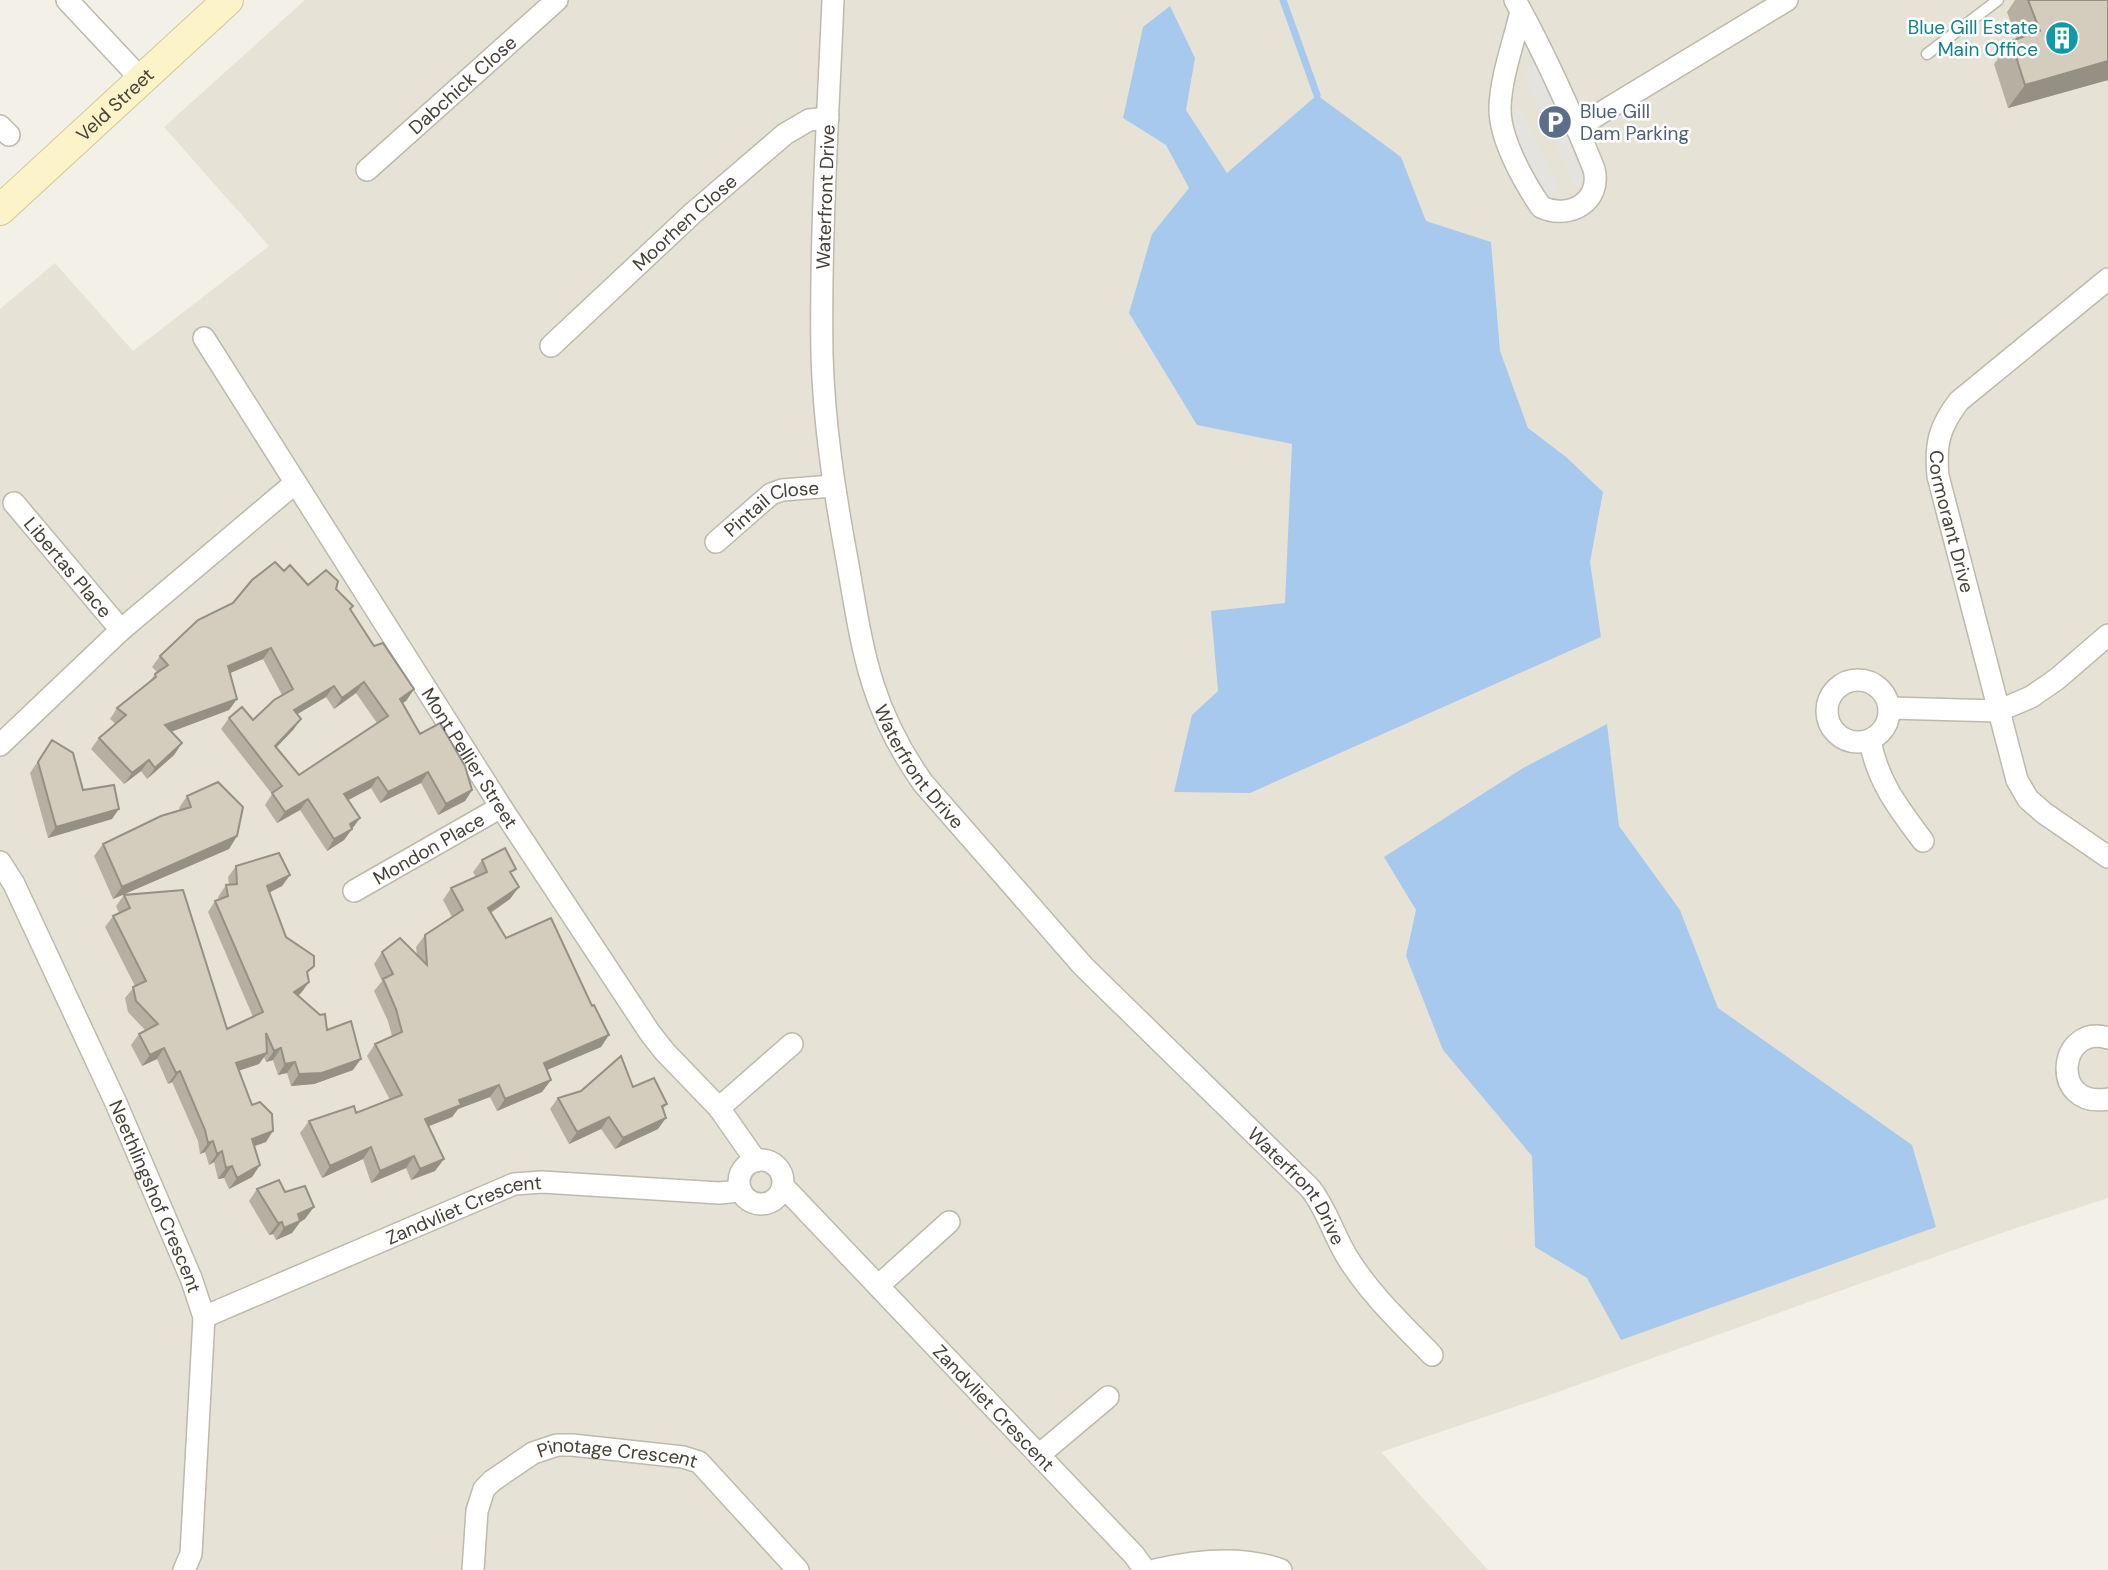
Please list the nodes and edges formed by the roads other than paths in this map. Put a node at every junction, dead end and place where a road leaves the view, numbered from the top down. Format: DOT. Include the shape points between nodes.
graph roads {
  1 [pos="67,0"];
  2 [pos="228,0"];
  3 [pos="833,0"];
  4 [pos="1787,0"];
  5 [pos="1998,0"];
  6 [pos="553,1"];
  7 [pos="1518,6"];
  8 [pos="1927,54"];
  9 [pos="141,79"];
  10 [pos="828,118"];
  11 [pos="1576,128"];
  12 [pos="367,170"];
  13 [pos="0,210"];
  14 [pos="2108,279"];
  15 [pos="204,338"];
  16 [pos="551,346"];
  17 [pos="295,483"];
  18 [pos="833,486"];
  19 [pos="14,503"];
  20 [pos="716,542"];
  21 [pos="121,630"];
  22 [pos="2108,635"];
  23 [pos="1890,708"];
  24 [pos="1998,711"];
  25 [pos="1870,740"];
  26 [pos="0,745"];
  27 [pos="501,807"];
  28 [pos="1923,841"];
  29 [pos="2108,857"];
  30 [pos="0,862"];
  31 [pos="354,891"];
  32 [pos="2108,1038"];
  33 [pos="792,1044"];
  34 [pos="2108,1099"];
  35 [pos="719,1108"];
  36 [pos="756,1161"];
  37 [pos="783,1186"];
  38 [pos="740,1191"];
  39 [pos="948,1222"];
  40 [pos="878,1286"];
  41 [pos="204,1317"];
  42 [pos="1432,1355"];
  43 [pos="1108,1397"];
  44 [pos="1039,1455"];
  45 [pos="191,1565"];
  46 [pos="473,1570"];
  47 [pos="798,1570"];
  48 [pos="1145,1570"];
  49 [pos="1155,1570"];
  50 [pos="1280,1570"];
  1 -- 9 [label="street"];
  2 -- 9 [label="street, Veld Street"];
  3 -- 10 [label="street, Waterfront Drive"];
  4 -- 11 [label="street"];
  5 -- 8 [label="lane"];
  6 -- 12 [label="street, Dabchick Close"];
  7 -- 11 [label="street"];
  7 -- 11 [label="street" via="1503,90 1502,125 1529,187 1541,207 1549,211 1571,211 1595,190 1594,169"];
  9 -- 13 [label="street, Veld Street"];
  10 -- 16 [label="street, Moorhen Close" via="809,120 785,134"];
  10 -- 18 [label="street, Waterfront Drive" via="822,356"];
  14 -- 24 [label="street, Cormorant Drive" via="1968,392 1949,414 1937,441 1938,476"];
  15 -- 17 [label="street, Mont Pellier Street"];
  17 -- 21 [label="street"];
  17 -- 27 [label="street, Mont Pellier Street"];
  18 -- 20 [label="street, Pintail Close" via="771,494"];
  18 -- 42 [label="street, Waterfront Drive" via="869,676 884,719 907,761 1083,966 1310,1188 1341,1248 1368,1287"];
  19 -- 21 [label="street, Libertas Place"];
  21 -- 26 [label="street"];
  22 -- 24 [label="street" via="2031,697"];
  23 -- 24 [label="street"];
  23 -- 25 [label="street" via="1888,721"];
  23 -- 25 [label="street" via="1885,694 1862,679 1835,689 1828,701 1832,728 1842,738"];
  24 -- 29 [label="street, Cormorant Drive" via="2017,779 2028,799"];
  25 -- 28 [label="street" via="1888,792"];
  27 -- 31 [label="street, Mondon Place"];
  27 -- 35 [label="street, Mont Pellier Street" via="650,1033"];
  30 -- 41 [label="street, Neethlingshof Crescent" via="116,1103"];
  32 -- 34 [label="street" via="2086,1039 2074,1047 2066,1074 2082,1097"];
  33 -- 35 [label="street"];
  35 -- 36 [label="street, Mont Pellier Street"];
  36 -- 37 [label="street" via="769,1161 777,1167"];
  36 -- 38 [label="street" via="741,1171"];
  37 -- 38 [label="street" via="780,1194 764,1205 746,1199"];
  37 -- 40 [label="street, Zandvliet Crescent"];
  38 -- 41 [label="street, Zandvliet Crescent" via="719,1194 514,1184"];
  39 -- 40 [label="street"];
  40 -- 44 [label="street, Zandvliet Crescent"];
  41 -- 45 [label="street, Neethlingshof Crescent"];
  43 -- 44 [label="street"];
  44 -- 48 [label="street, Zandvliet Crescent"];
  46 -- 47 [label="street, Pinotage Crescent" via="477,1511 484,1489 533,1453 557,1445 699,1462"];
  49 -- 50 [label="street" via="1225,1562 1251,1562"];
}
